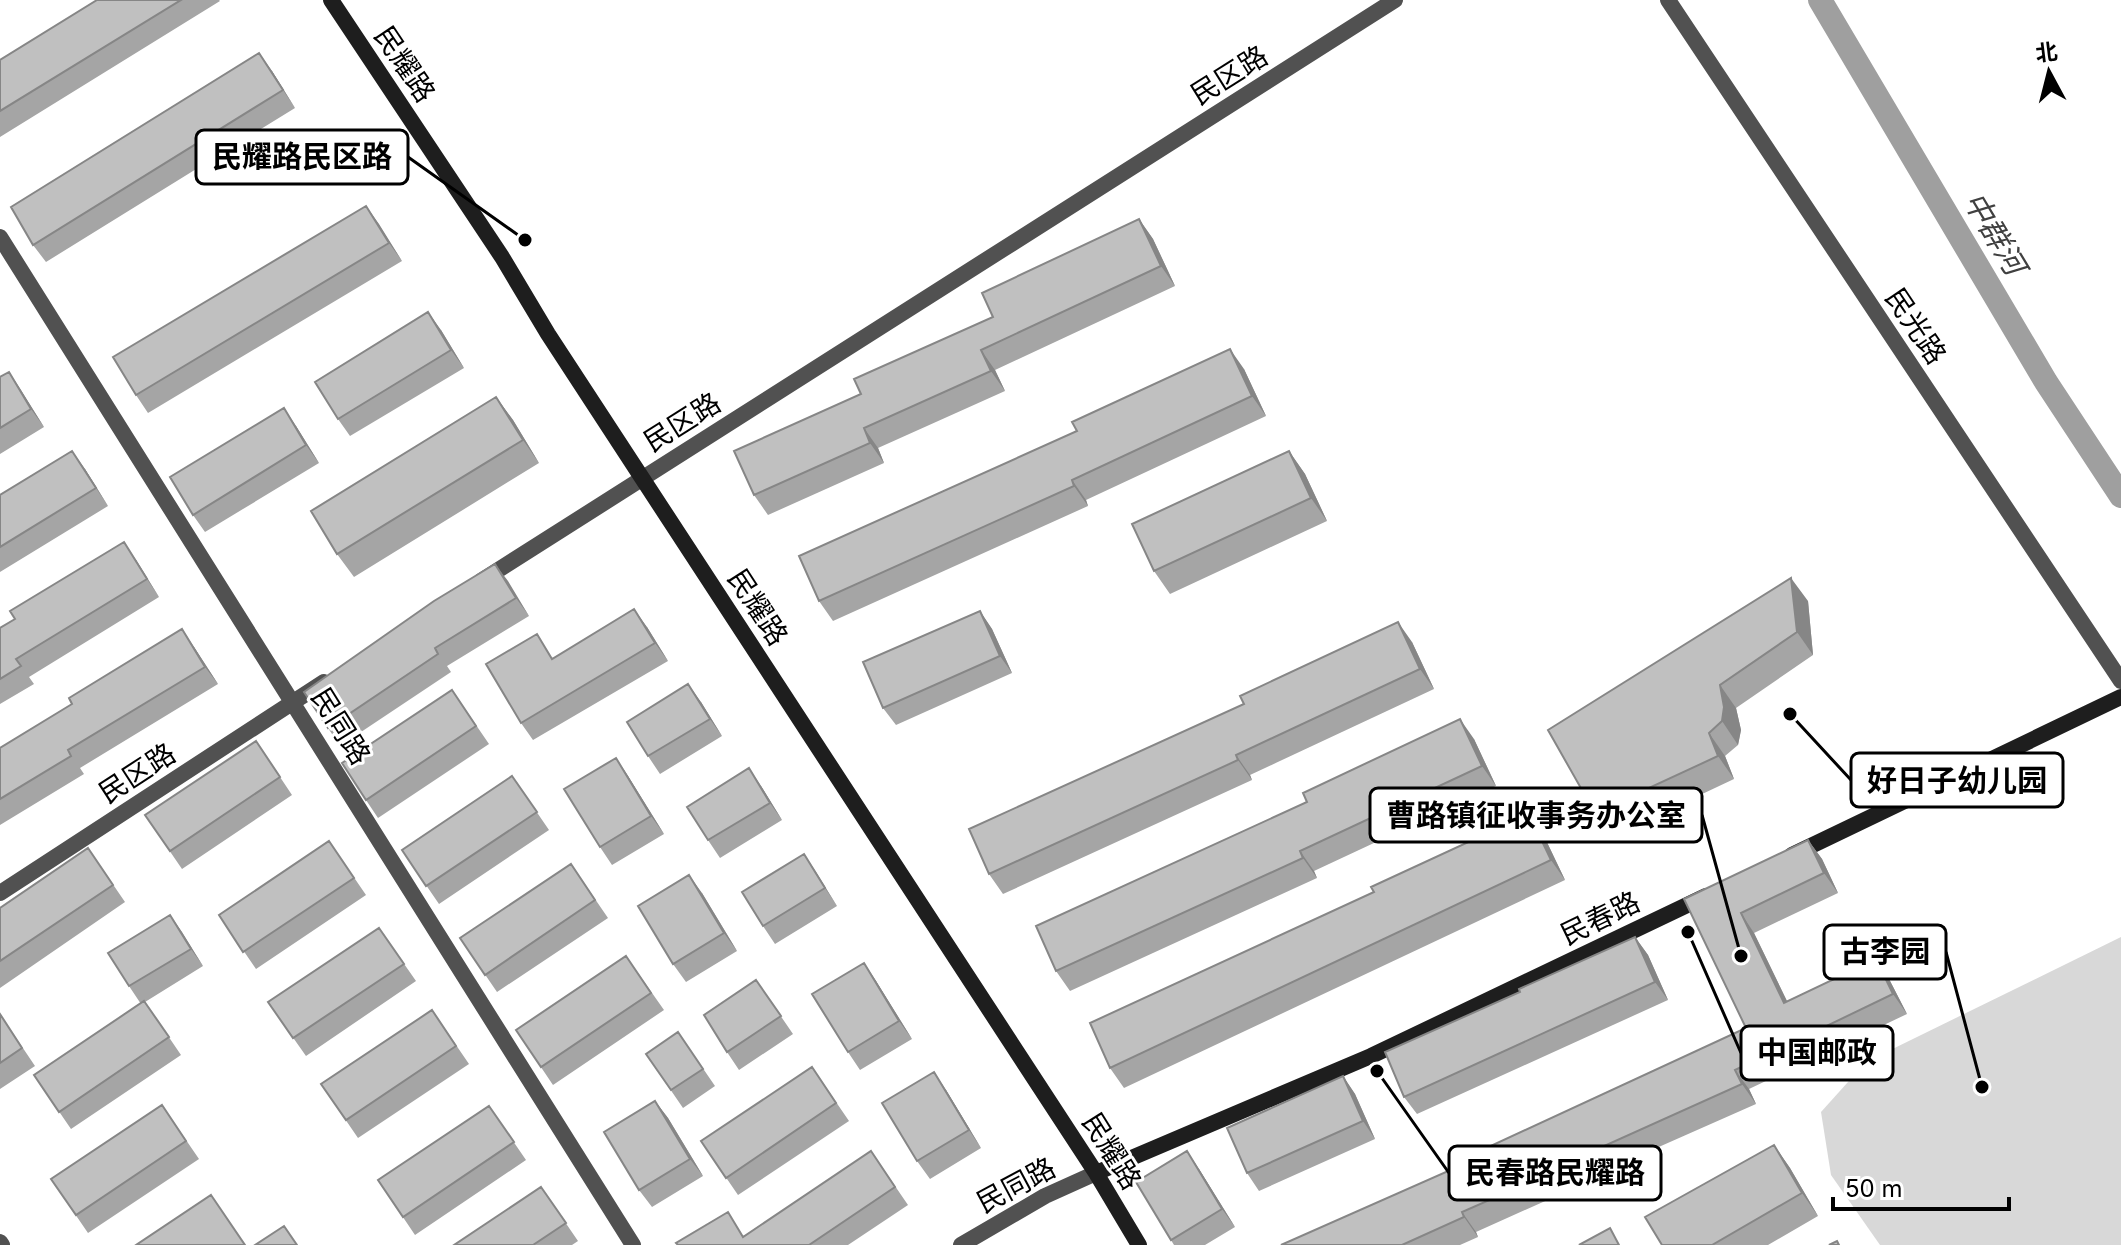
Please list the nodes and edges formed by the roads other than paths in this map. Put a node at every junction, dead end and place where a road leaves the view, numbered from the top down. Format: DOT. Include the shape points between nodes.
graph roads {
  1 [pos="331,0"];
  2 [pos="1395,0"];
  3 [pos="1668,0"];
  4 [pos="0,237"];
  5 [pos="643,478"];
  6 [pos="469,589"];
  7 [pos="335,675"];
  8 [pos="2121,681"];
  9 [pos="2121,697"];
  10 [pos="295,701"];
  11 [pos="1772,864"];
  12 [pos="1716,891"];
  13 [pos="0,893"];
  14 [pos="1096,1173"];
  15 [pos="633,1245"];
  16 [pos="961,1245"];
  17 [pos="1139,1245"];
  1 -- 5 [label="street, 民耀路"];
  2 -- 5 [label="street, 民区路"];
  3 -- 8 [label="street, 民光路"];
  4 -- 10 [label="street, 民同路"];
  5 -- 6 [label="street, 民区路"];
  5 -- 14 [label="street, 民耀路"];
  7 -- 10 [label="street, 民区路"];
  9 -- 11 [label="street"];
  10 -- 13 [label="street, 民区路"];
  10 -- 15 [label="street, 民同路"];
  12 -- 14 [label="street, 民春路" via="1371,1056"];
  14 -- 16 [label="street, 民同路"];
  14 -- 17 [label="street, 民耀路"];
}
